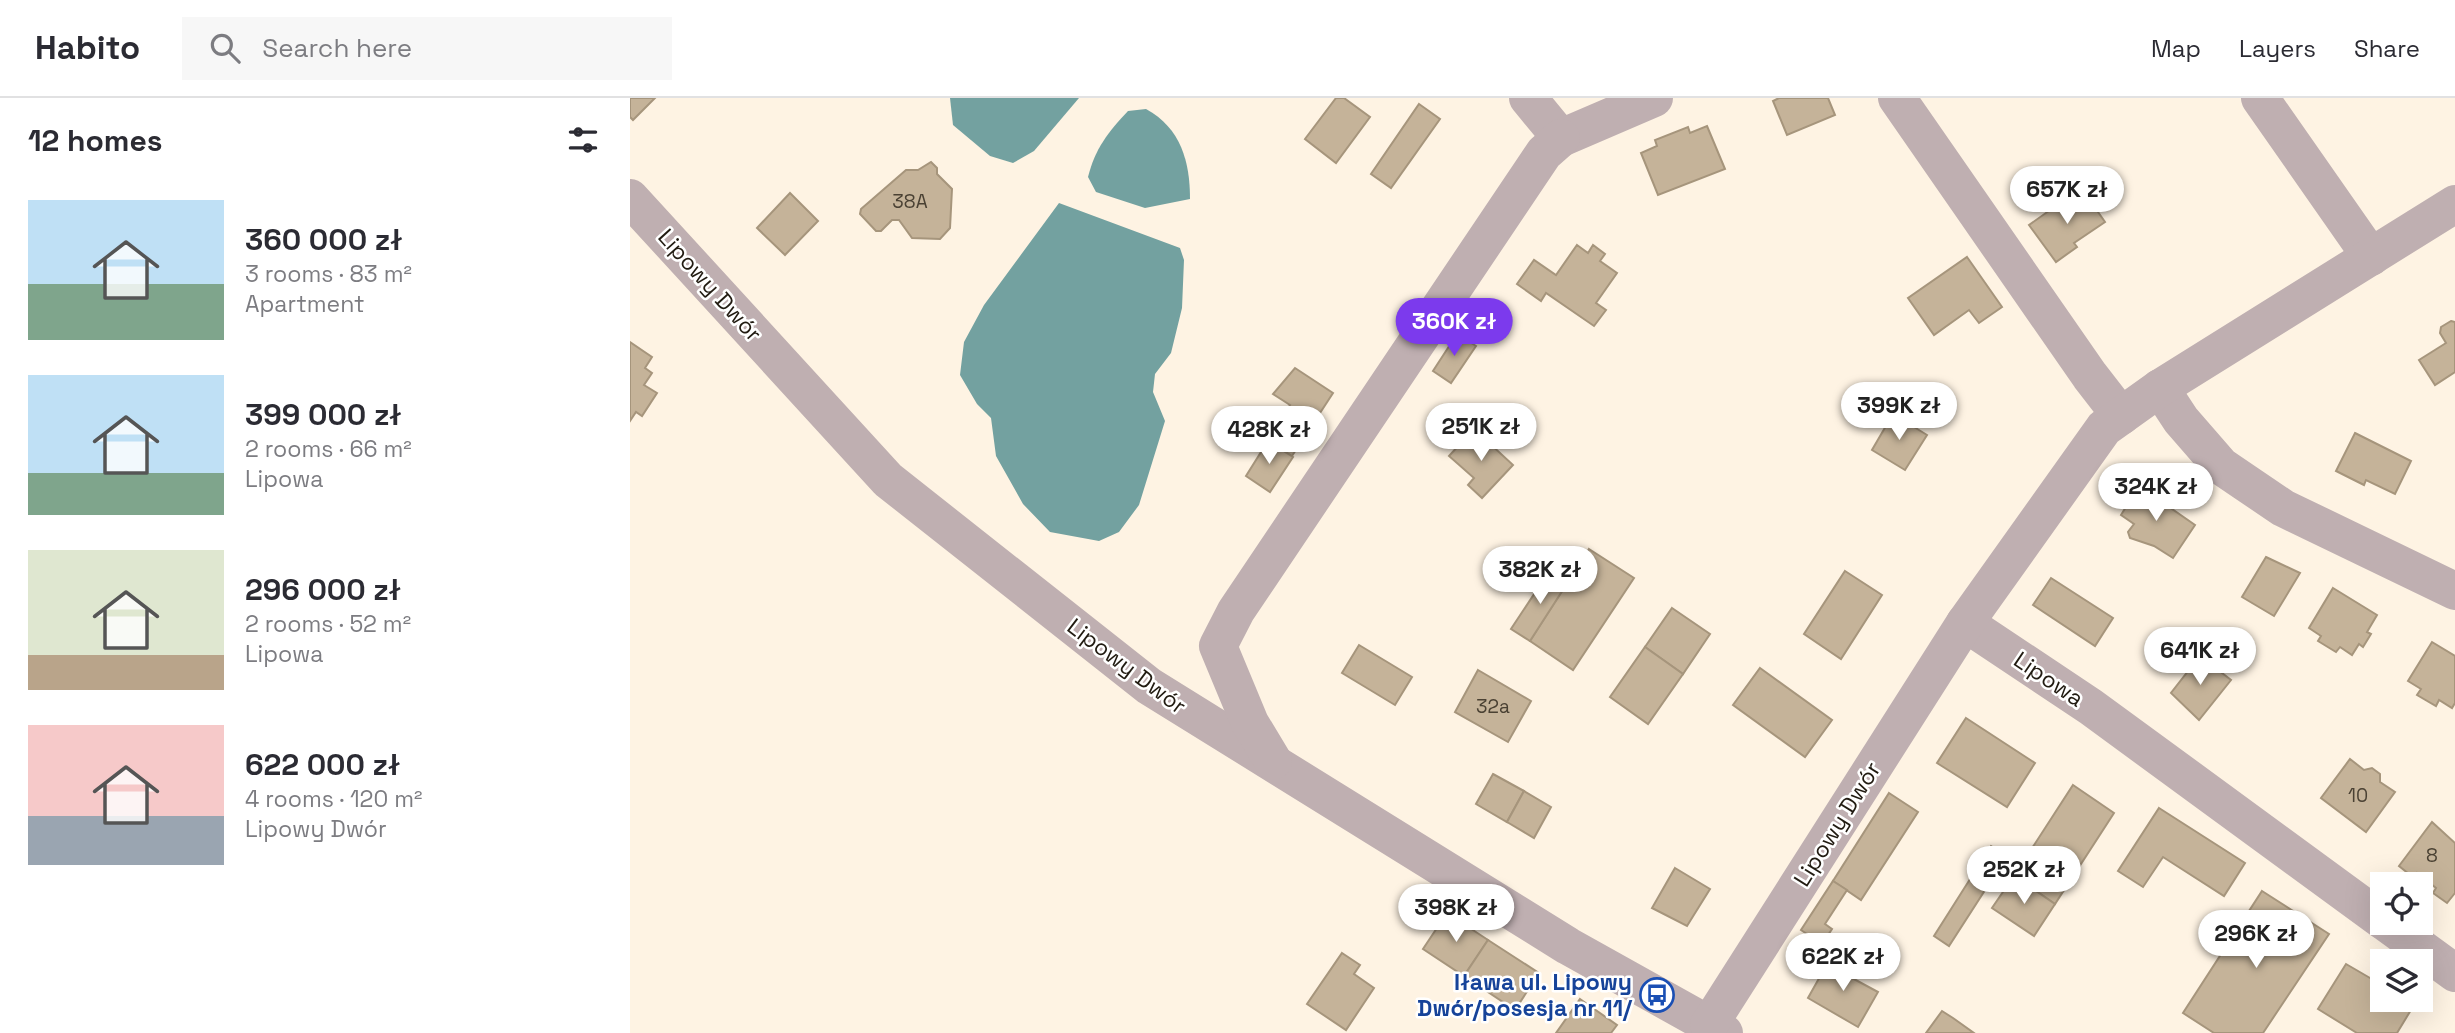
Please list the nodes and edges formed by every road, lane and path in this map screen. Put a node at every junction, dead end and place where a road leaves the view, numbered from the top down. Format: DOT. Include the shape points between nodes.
graph roads {
  1 [pos="1528,98"];
  2 [pos="1654,98"];
  3 [pos="1897,98"];
  4 [pos="2260,98"];
  5 [pos="1561,138"];
  6 [pos="2455,204"];
  7 [pos="633,210"];
  8 [pos="2371,257"];
  9 [pos="2160,388"];
  10 [pos="2121,416"];
  11 [pos="2455,591"];
  12 [pos="1965,623"];
  13 [pos="1278,769"];
  14 [pos="2370,911"];
  15 [pos="2403,935"];
  16 [pos="2455,973"];
  17 [pos="1717,1029"];
  1 -- 5 [label="street"];
  2 -- 5 [label="street"];
  3 -- 10 [label="street"];
  4 -- 8 [label="street"];
  5 -- 13 [label="street" via="1544,153 1236,611 1218,646 1250,723"];
  6 -- 8 [label="street"];
  7 -- 13 [label="street, Lipowy Dwór" via="888,480 1149,686"];
  8 -- 9 [label="street"];
  9 -- 10 [label="street"];
  9 -- 11 [label="street" via="2181,421 2221,466 2283,508"];
  10 -- 12 [label="street" via="2104,428"];
  12 -- 14 [label="street, Lipowa" via="2091,707"];
  12 -- 17 [label="street, Lipowy Dwór"];
  13 -- 17 [label="street, Lipowy Dwór" via="1568,946"];
  15 -- 16 [label="street, Lipowa"];
}
